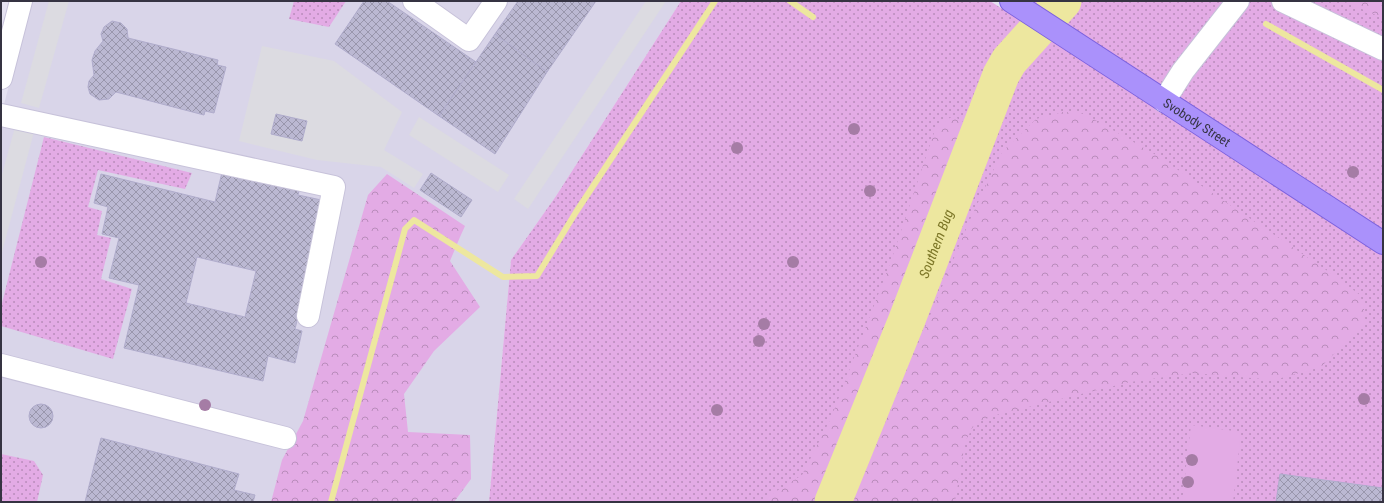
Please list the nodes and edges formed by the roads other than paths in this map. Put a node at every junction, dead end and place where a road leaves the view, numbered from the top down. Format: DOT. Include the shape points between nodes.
graph roads {
  1 [pos="414,1"];
  2 [pos="496,1"];
  3 [pos="1011,1"];
  4 [pos="1238,1"];
  5 [pos="1283,1"];
  6 [pos="13,8"];
  7 [pos="1383,49"];
  8 [pos="1,78"];
  9 [pos="1164,101"];
  10 [pos="1,115"];
  11 [pos="1383,243"];
  12 [pos="308,316"];
  13 [pos="1,365"];
  14 [pos="285,438"];
  1 -- 2 [label="street" via="469,40"];
  3 -- 9 [label="main road, Svobody Street"];
  4 -- 9 [label="street" via="1183,71"];
  5 -- 7 [label="street"];
  6 -- 8 [label="street"];
  9 -- 11 [label="main road, Svobody Street"];
  10 -- 12 [label="street" via="334,187"];
  13 -- 14 [label="street"];
}
